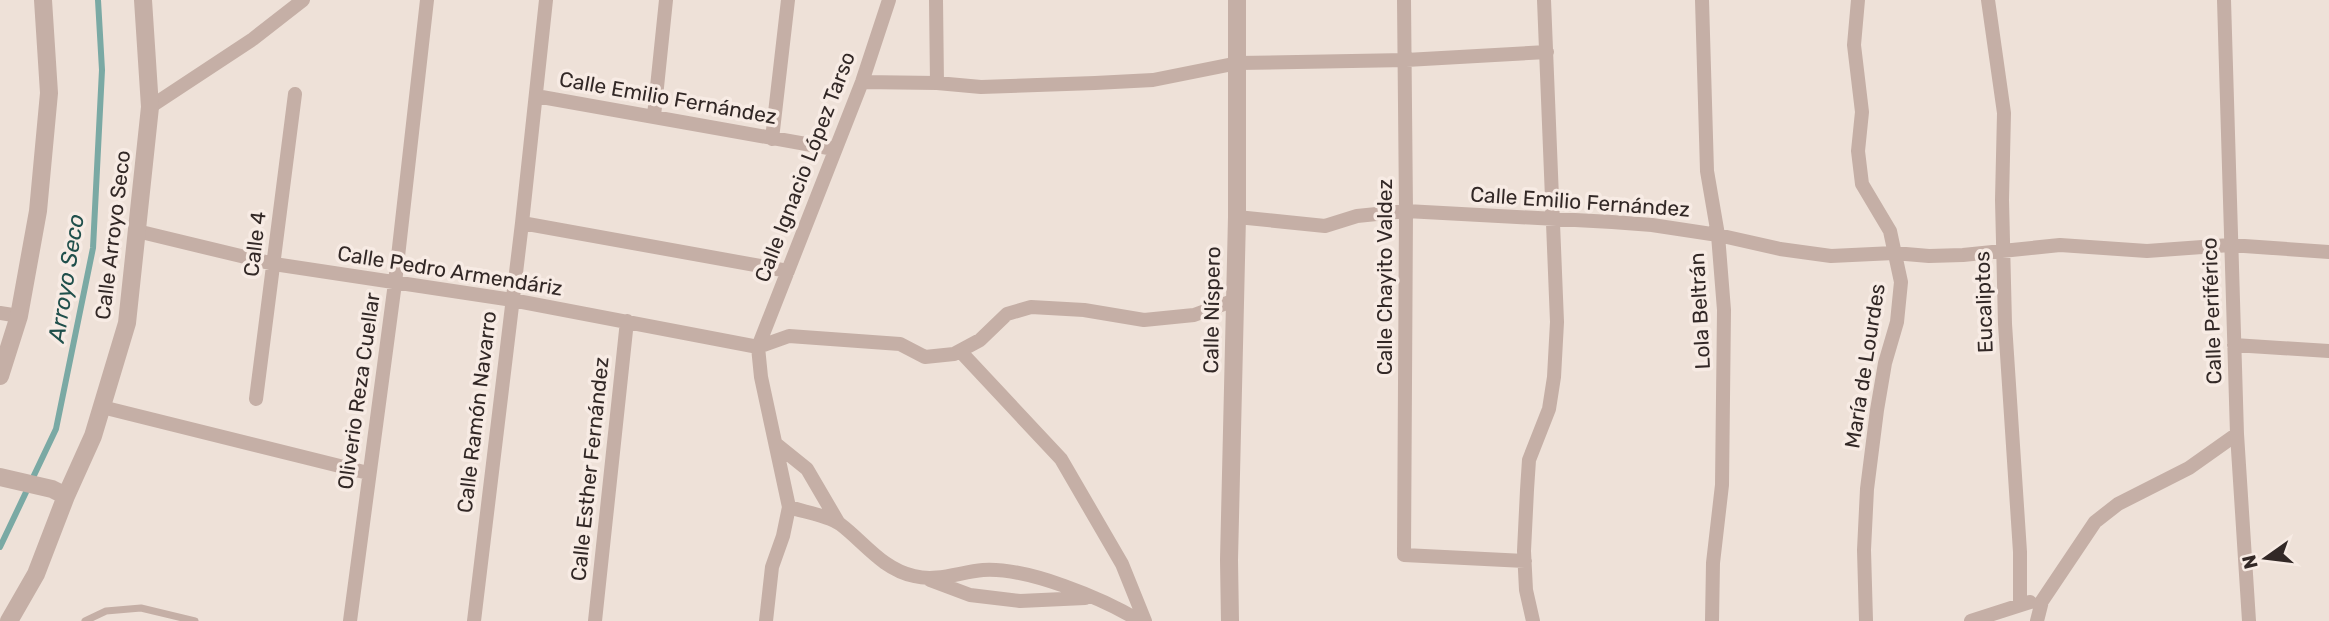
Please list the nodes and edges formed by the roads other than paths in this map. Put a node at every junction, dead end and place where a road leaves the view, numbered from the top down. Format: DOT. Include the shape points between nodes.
graph roads {
  1 [pos="43,0"];
  2 [pos="143,0"];
  3 [pos="303,0"];
  4 [pos="427,0"];
  5 [pos="546,0"];
  6 [pos="666,0"];
  7 [pos="788,0"];
  8 [pos="889,0"];
  9 [pos="936,0"];
  10 [pos="1237,0"];
  11 [pos="1404,0"];
  12 [pos="1544,0"];
  13 [pos="1702,0"];
  14 [pos="1858,0"];
  15 [pos="1988,0"];
  16 [pos="2224,0"];
  17 [pos="1547,52"];
  18 [pos="1406,60"];
  19 [pos="1238,63"];
  20 [pos="862,82"];
  21 [pos="937,83"];
  22 [pos="295,94"];
  23 [pos="536,96"];
  24 [pos="150,107"];
  25 [pos="654,116"];
  26 [pos="772,139"];
  27 [pos="834,149"];
  28 [pos="1406,211"];
  29 [pos="1237,217"];
  30 [pos="1552,219"];
  31 [pos="522,223"];
  32 [pos="137,232"];
  33 [pos="1717,235"];
  34 [pos="2230,245"];
  35 [pos="2003,252"];
  36 [pos="2329,252"];
  37 [pos="1894,253"];
  38 [pos="274,264"];
  39 [pos="788,271"];
  40 [pos="395,283"];
  41 [pos="512,300"];
  42 [pos="1236,300"];
  43 [pos="0,313"];
  44 [pos="19,316"];
  45 [pos="627,321"];
  46 [pos="2234,345"];
  47 [pos="758,347"];
  48 [pos="960,351"];
  49 [pos="2329,351"];
  50 [pos="0,376"];
  51 [pos="256,399"];
  52 [pos="102,407"];
  53 [pos="2237,434"];
  54 [pos="776,444"];
  55 [pos="368,473"];
  56 [pos="0,477"];
  57 [pos="59,492"];
  58 [pos="789,508"];
  59 [pos="838,522"];
  60 [pos="1525,561"];
  61 [pos="927,579"];
  62 [pos="1097,597"];
  63 [pos="2042,601"];
  64 [pos="2020,604"];
  65 [pos="9,621"];
  66 [pos="85,621"];
  67 [pos="195,621"];
  68 [pos="350,621"];
  69 [pos="474,621"];
  70 [pos="595,621"];
  71 [pos="766,621"];
  72 [pos="1142,621"];
  73 [pos="1230,621"];
  74 [pos="1533,621"];
  75 [pos="1712,621"];
  76 [pos="1866,621"];
  77 [pos="1971,621"];
  78 [pos="2037,621"];
  79 [pos="2249,621"];
  1 -- 44 [label="street" via="48,93 38,211"];
  2 -- 24 [label="street, Calle Arroyo Seco"];
  3 -- 24 [label="street"];
  4 -- 40 [label="street, Oliverio Reza Cuellar"];
  5 -- 23 [label="street, Calle Ramón Navarro"];
  6 -- 25 [label="street"];
  7 -- 26 [label="street"];
  8 -- 20 [label="street, Calle Ignacio López Tarso"];
  9 -- 21 [label="street"];
  10 -- 19 [label="street, Calle Níspero"];
  11 -- 18 [label="street, Calle Chayito Valdez"];
  12 -- 17 [label="street"];
  13 -- 33 [label="street, Lola Beltrán" via="1707,171"];
  14 -- 37 [label="street, María de Lourdes" via="1854,45 1862,111 1858,151 1862,184 1890,231"];
  15 -- 35 [label="street, Eucaliptos" via="2004,113"];
  16 -- 34 [label="street, Calle Periférico"];
  17 -- 18 [label="street"];
  17 -- 30 [label="street"];
  18 -- 19 [label="street"];
  18 -- 28 [label="street, Calle Chayito Valdez"];
  19 -- 21 [label="street" via="1153,80 981,87"];
  19 -- 29 [label="street, Calle Níspero"];
  20 -- 21 [label="street"];
  20 -- 27 [label="street, Calle Ignacio López Tarso"];
  22 -- 38 [label="street, Calle 4"];
  23 -- 25 [label="street, Calle Emilio Fernández"];
  23 -- 31 [label="street, Calle Ramón Navarro"];
  24 -- 32 [label="street, Calle Arroyo Seco"];
  25 -- 26 [label="street, Calle Emilio Fernández"];
  26 -- 27 [label="street, Calle Emilio Fernández"];
  27 -- 39 [label="street, Calle Ignacio López Tarso"];
  28 -- 29 [label="street, Calle Emilio Fernández" via="1357,216 1325,226"];
  28 -- 30 [label="street, Calle Emilio Fernández"];
  28 -- 60 [label="street, Calle Chayito Valdez" via="1404,555"];
  29 -- 42 [label="street, Calle Níspero"];
  30 -- 33 [label="street, Calle Emilio Fernández" via="1652,225"];
  30 -- 60 [label="street" via="1557,322 1554,377 1549,409 1530,460"];
  31 -- 39 [label="street"];
  31 -- 41 [label="street, Calle Ramón Navarro"];
  32 -- 38 [label="street, Calle Pedro Armendáriz"];
  32 -- 52 [label="street, Calle Arroyo Seco" via="127,323"];
  33 -- 37 [label="street, Calle Emilio Fernández" via="1831,256"];
  33 -- 75 [label="street, Lola Beltrán" via="1724,384"];
  34 -- 35 [label="street, Calle Emilio Fernández" via="2147,251 2060,245"];
  34 -- 36 [label="street"];
  34 -- 46 [label="street, Calle Periférico"];
  35 -- 37 [label="street, Calle Emilio Fernández"];
  35 -- 64 [label="street, Eucaliptos"];
  37 -- 76 [label="street, María de Lourdes" via="1901,282 1867,489"];
  38 -- 40 [label="street, Calle Pedro Armendáriz"];
  38 -- 51 [label="street, Calle 4"];
  39 -- 47 [label="street, Calle Ignacio López Tarso"];
  40 -- 41 [label="street, Calle Pedro Armendáriz"];
  40 -- 55 [label="street, Oliverio Reza Cuellar"];
  41 -- 45 [label="street, Calle Pedro Armendáriz"];
  41 -- 69 [label="street, Calle Ramón Navarro"];
  42 -- 48 [label="street" via="1194,315 1144,320 1031,307 1007,314 981,340"];
  42 -- 73 [label="street, Calle Níspero"];
  43 -- 44 [label="street"];
  44 -- 50 [label="street"];
  45 -- 47 [label="street, Calle Pedro Armendáriz"];
  45 -- 70 [label="street, Calle Esther Fernández"];
  46 -- 49 [label="street"];
  46 -- 53 [label="street, Calle Periférico"];
  47 -- 48 [label="street" via="789,336 900,344 925,357"];
  47 -- 54 [label="street"];
  48 -- 72 [label="street" via="1061,459 1122,564"];
  52 -- 55 [label="street"];
  52 -- 57 [label="street, Calle Arroyo Seco" via="93,436"];
  53 -- 63 [label="street" via="2189,468 2118,504 2095,522"];
  53 -- 79 [label="street, Calle Periférico"];
  54 -- 58 [label="street"];
  54 -- 59 [label="street" via="807,469"];
  55 -- 68 [label="street, Oliverio Reza Cuellar"];
  56 -- 57 [label="street"];
  57 -- 65 [label="street, Calle Arroyo Seco" via="36,574"];
  58 -- 59 [label="street"];
  58 -- 71 [label="street" via="772,567"];
  59 -- 61 [label="street" via="876,557 911,576"];
  60 -- 74 [label="street"];
  61 -- 62 [label="street" via="970,595 1020,601"];
  61 -- 62 [label="street" via="1006,570"];
  62 -- 72 [label="street"];
  63 -- 64 [label="street"];
  63 -- 78 [label="street"];
  64 -- 77 [label="street"];
  66 -- 67 [label="lane" via="106,611 141,608"];
}
